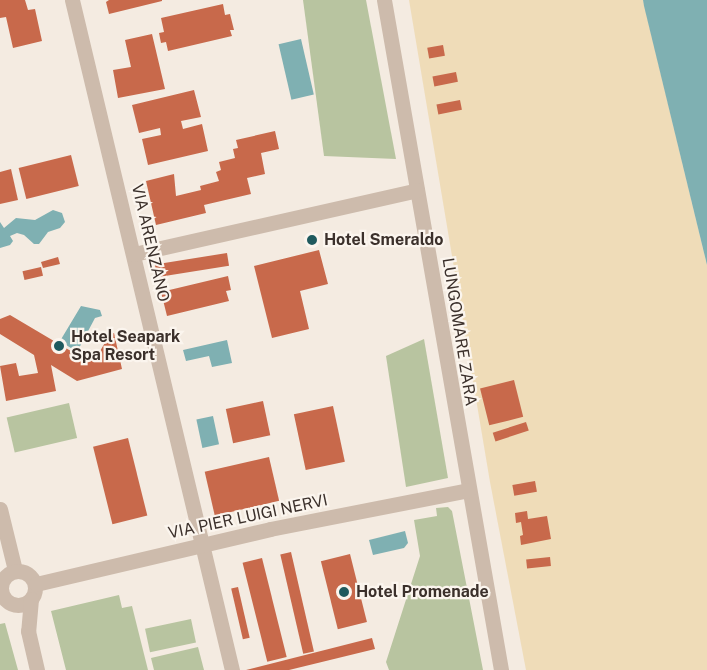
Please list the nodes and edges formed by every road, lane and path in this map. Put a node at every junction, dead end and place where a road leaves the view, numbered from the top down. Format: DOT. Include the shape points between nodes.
graph roads {
  1 [pos="72,0"];
  2 [pos="384,0"];
  3 [pos="417,190"];
  4 [pos="134,254"];
  5 [pos="468,490"];
  6 [pos="0,509"];
  7 [pos="202,545"];
  8 [pos="15,570"];
  9 [pos="36,584"];
  10 [pos="4,596"];
  11 [pos="31,599"];
  12 [pos="28,631"];
  13 [pos="38,670"];
  14 [pos="232,670"];
  15 [pos="501,670"];
  1 -- 4 [label="street, VIA ARENZANO"];
  2 -- 3 [label="street, LUNGOMARE ZARA"];
  3 -- 4 [label="street"];
  3 -- 5 [label="street, LUNGOMARE ZARA"];
  4 -- 7 [label="street, VIA ARENZANO"];
  5 -- 7 [label="street, VIA PIER LUIGI NERVI"];
  5 -- 15 [label="street, LUNGOMARE ZARA"];
  6 -- 8 [label="street"];
  7 -- 9 [label="street, VIA PIER LUIGI NERVI"];
  7 -- 14 [label="street, VIA ARENZANO"];
  8 -- 9 [label="street" via="30,575"];
  8 -- 10 [label="street" via="2,581"];
  9 -- 11 [label="street"];
  10 -- 11 [label="street" via="22,605"];
  10 -- 12 [label="street"];
  11 -- 12 [label="street"];
  12 -- 13 [label="street"];
}
